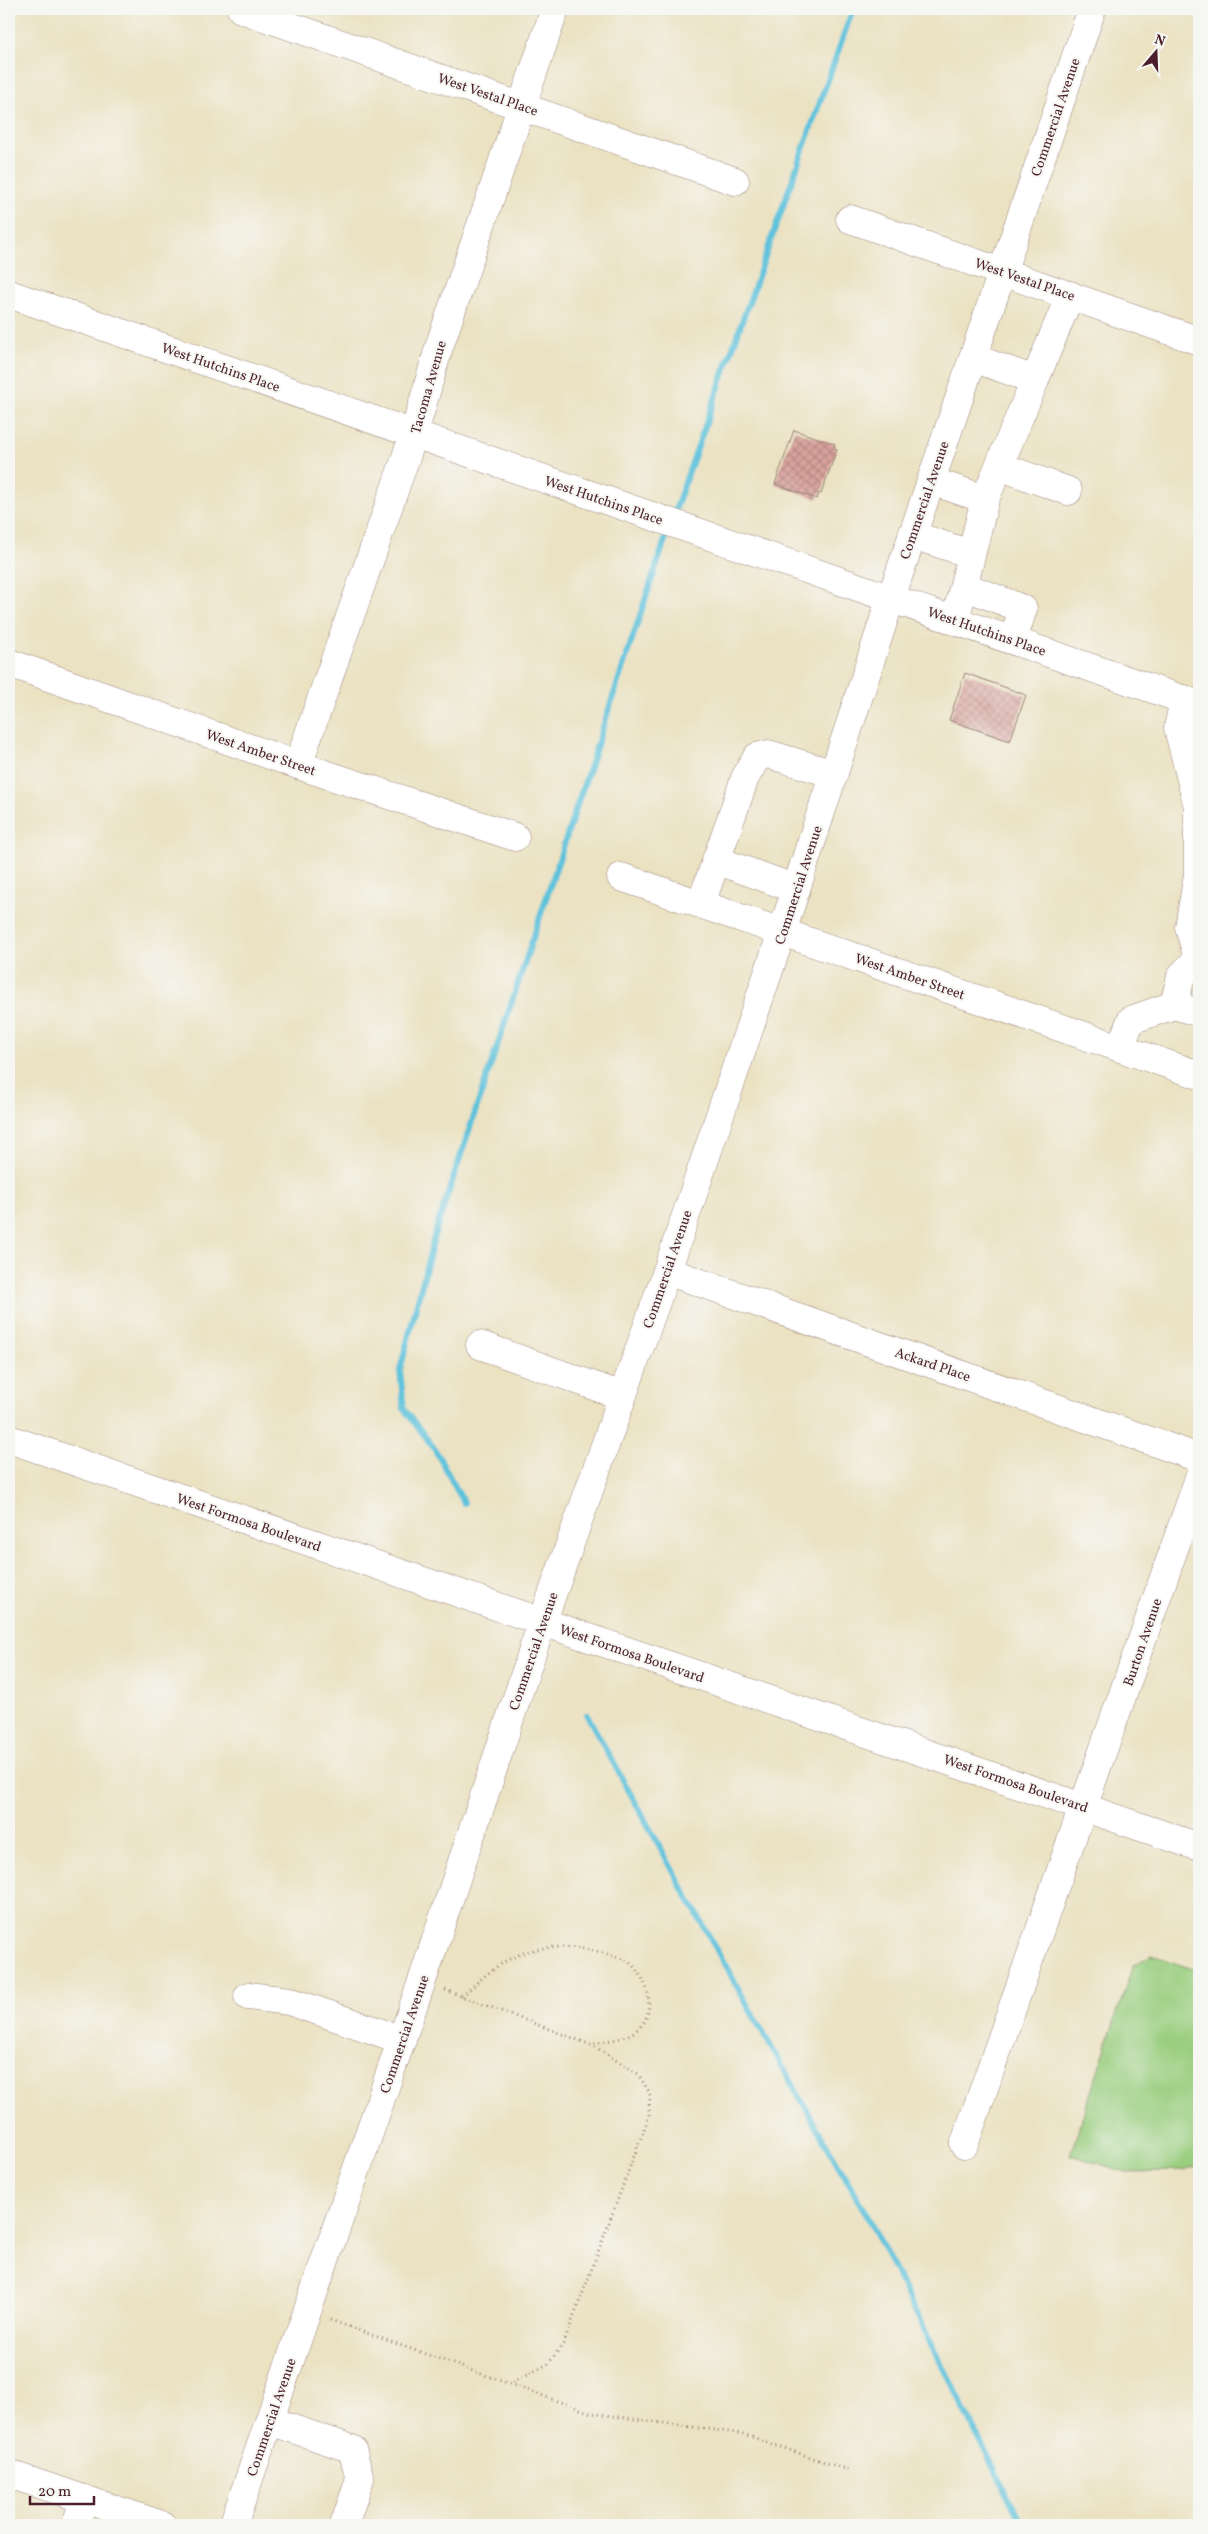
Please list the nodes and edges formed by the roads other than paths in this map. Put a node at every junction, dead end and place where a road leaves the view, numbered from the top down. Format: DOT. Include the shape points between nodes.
graph roads {
  1 [pos="241,9"];
  2 [pos="555,9"];
  3 [pos="1092,9"];
  4 [pos="521,106"];
  5 [pos="734,181"];
  6 [pos="850,219"];
  7 [pos="1003,271"];
  8 [pos="9,294"];
  9 [pos="1070,295"];
  10 [pos="1199,341"];
  11 [pos="973,358"];
  12 [pos="1035,380"];
  13 [pos="414,434"];
  14 [pos="999,466"];
  15 [pos="931,481"];
  16 [pos="1068,491"];
  17 [pos="985,499"];
  18 [pos="912,535"];
  19 [pos="971,554"];
  20 [pos="964,586"];
  21 [pos="891,598"];
  22 [pos="956,621"];
  23 [pos="1013,640"];
  24 [pos="9,663"];
  25 [pos="1192,702"];
  26 [pos="298,765"];
  27 [pos="1193,766"];
  28 [pos="834,774"];
  29 [pos="1199,829"];
  30 [pos="515,837"];
  31 [pos="716,860"];
  32 [pos="621,877"];
  33 [pos="796,889"];
  34 [pos="701,904"];
  35 [pos="782,932"];
  36 [pos="1198,961"];
  37 [pos="1174,1005"];
  38 [pos="1199,1013"];
  39 [pos="1120,1048"];
  40 [pos="1199,1075"];
  41 [pos="667,1271"];
  42 [pos="480,1345"];
  43 [pos="622,1396"];
  44 [pos="9,1439"];
  45 [pos="1199,1458"];
  46 [pos="1199,1478"];
  47 [pos="542,1623"];
  48 [pos="1084,1806"];
  49 [pos="1199,1847"];
  50 [pos="248,1996"];
  51 [pos="402,2040"];
  52 [pos="964,2145"];
  53 [pos="270,2421"];
  54 [pos="9,2474"];
  55 [pos="84,2499"];
  56 [pos="152,2524"];
  57 [pos="76,2525"];
  58 [pos="233,2525"];
  59 [pos="344,2525"];
  1 -- 4 [label="street, West Vestal Place"];
  2 -- 4 [label="street, Tacoma Avenue"];
  3 -- 7 [label="street, Commercial Avenue"];
  4 -- 5 [label="street, West Vestal Place"];
  4 -- 13 [label="street, Tacoma Avenue" via="439,347"];
  6 -- 7 [label="street, West Vestal Place"];
  7 -- 9 [label="street, West Vestal Place"];
  7 -- 11 [label="street, Commercial Avenue"];
  8 -- 13 [label="street, West Hutchins Place"];
  9 -- 10 [label="street, West Vestal Place"];
  9 -- 12 [label="street"];
  11 -- 12 [label="street"];
  11 -- 15 [label="street, Commercial Avenue"];
  12 -- 14 [label="street"];
  13 -- 21 [label="street, West Hutchins Place"];
  13 -- 26 [label="street, Tacoma Avenue"];
  14 -- 16 [label="street"];
  14 -- 17 [label="street"];
  15 -- 17 [label="street"];
  15 -- 18 [label="street, Commercial Avenue"];
  17 -- 19 [label="street"];
  18 -- 19 [label="street"];
  18 -- 21 [label="street, Commercial Avenue"];
  19 -- 20 [label="street"];
  20 -- 22 [label="street"];
  20 -- 23 [label="street" via="1023,609"];
  21 -- 22 [label="street, West Hutchins Place"];
  21 -- 28 [label="street, Commercial Avenue"];
  22 -- 23 [label="street, West Hutchins Place"];
  23 -- 25 [label="street, West Hutchins Place"];
  24 -- 26 [label="street, West Amber Street"];
  25 -- 27 [label="street" via="1178,728"];
  26 -- 30 [label="street, West Amber Street"];
  27 -- 29 [label="street"];
  28 -- 31 [label="street" via="768,754 757,756 745,778"];
  28 -- 33 [label="street, Commercial Avenue"];
  29 -- 36 [label="street" via="1198,874 1189,927"];
  31 -- 33 [label="street"];
  31 -- 34 [label="street"];
  32 -- 34 [label="street, West Amber Street"];
  33 -- 35 [label="street, Commercial Avenue"];
  34 -- 35 [label="street, West Amber Street"];
  35 -- 39 [label="street, West Amber Street"];
  35 -- 41 [label="street, Commercial Avenue"];
  36 -- 37 [label="street" via="1181,976"];
  37 -- 38 [label="street"];
  37 -- 39 [label="street" via="1131,1020"];
  39 -- 40 [label="street, West Amber Street"];
  41 -- 43 [label="street, Commercial Avenue"];
  41 -- 45 [label="street, Ackard Place"];
  42 -- 43 [label="street"];
  43 -- 47 [label="street, Commercial Avenue"];
  44 -- 47 [label="street, West Formosa Boulevard"];
  46 -- 48 [label="street, Burton Avenue"];
  47 -- 48 [label="street, West Formosa Boulevard"];
  47 -- 51 [label="street, Commercial Avenue"];
  48 -- 49 [label="street, West Formosa Boulevard"];
  48 -- 52 [label="street, Burton Avenue"];
  50 -- 51 [label="street" via="289,2001"];
  51 -- 53 [label="street, Commercial Avenue"];
  53 -- 58 [label="street, Commercial Avenue"];
  53 -- 59 [label="street" via="352,2450 360,2479"];
  54 -- 55 [label="street"];
  55 -- 56 [label="street"];
  55 -- 57 [label="street"];
}
